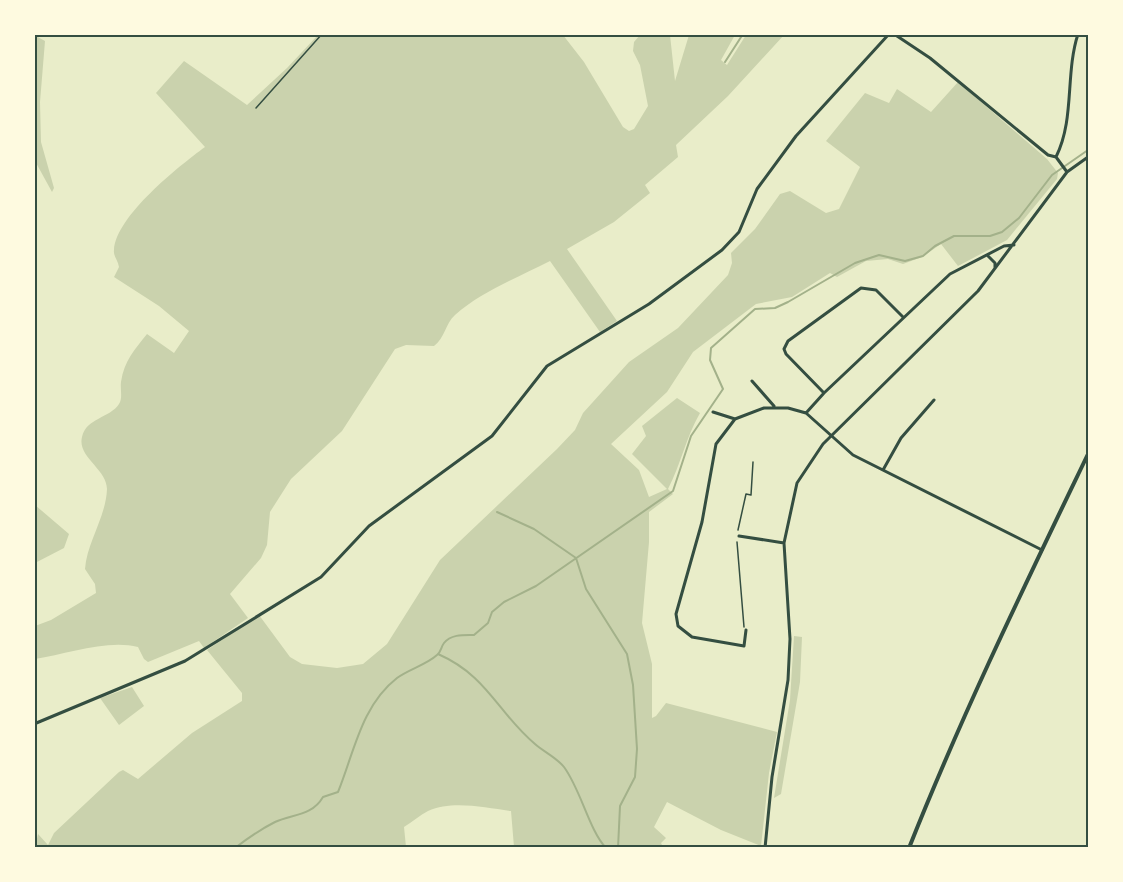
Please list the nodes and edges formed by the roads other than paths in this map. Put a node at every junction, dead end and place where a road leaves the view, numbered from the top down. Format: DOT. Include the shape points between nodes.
graph roads {
  1 [pos="889,34"];
  2 [pos="894,34"];
  3 [pos="1078,34"];
  4 [pos="1089,157"];
  5 [pos="1056,159"];
  6 [pos="1065,171"];
  7 [pos="1014,245"];
  8 [pos="987,255"];
  9 [pos="994,270"];
  10 [pos="903,318"];
  11 [pos="752,381"];
  12 [pos="824,393"];
  13 [pos="934,400"];
  14 [pos="775,407"];
  15 [pos="712,412"];
  16 [pos="806,413"];
  17 [pos="735,419"];
  18 [pos="830,436"];
  19 [pos="1089,454"];
  20 [pos="883,470"];
  21 [pos="738,536"];
  22 [pos="784,543"];
  23 [pos="1042,550"];
  24 [pos="746,630"];
  25 [pos="34,724"];
  26 [pos="765,848"];
  27 [pos="909,848"];
  1 -- 25 [label="street" via="790,143 757,189 739,232 722,250 648,304 547,366 492,436 369,526 321,577 185,661"];
  2 -- 5 [label="street"];
  3 -- 5 [label="street" via="1071,63 1067,122"];
  4 -- 6 [label="street"];
  5 -- 6 [label="street"];
  6 -- 7 [label="street"];
  7 -- 8 [label="street"];
  7 -- 9 [label="street"];
  8 -- 9 [label="street" via="995,263"];
  8 -- 10 [label="street" via="950,274"];
  9 -- 18 [label="street" via="978,291"];
  10 -- 12 [label="street"];
  10 -- 12 [label="street" via="876,290 861,288 788,341 786,354"];
  11 -- 14 [label="street"];
  12 -- 16 [label="street"];
  13 -- 20 [label="street" via="901,438"];
  14 -- 16 [label="street"];
  14 -- 17 [label="street"];
  15 -- 17 [label="street"];
  16 -- 18 [label="street"];
  17 -- 24 [label="street" via="716,444 702,522 676,621 692,637 744,646"];
  18 -- 20 [label="street" via="853,455"];
  18 -- 22 [label="street" via="797,483"];
  19 -- 23 [label="main road"];
  20 -- 23 [label="street"];
  21 -- 22 [label="street"];
  22 -- 26 [label="street" via="790,639 788,680"];
  23 -- 27 [label="main road" via="954,735"];
}
